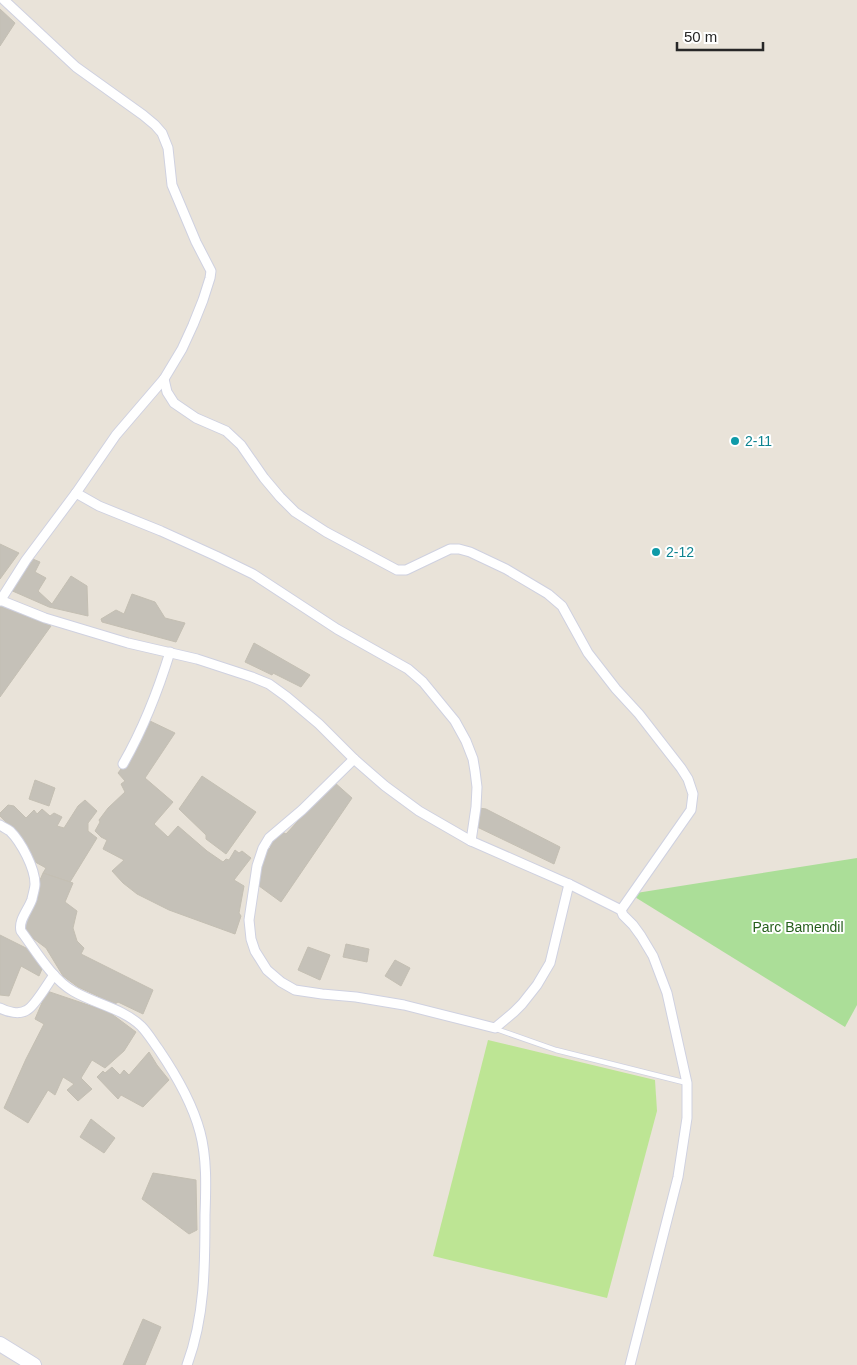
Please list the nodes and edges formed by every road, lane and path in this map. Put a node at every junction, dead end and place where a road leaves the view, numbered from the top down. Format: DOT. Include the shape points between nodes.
graph roads {
  1 [pos="4,0"];
  2 [pos="164,379"];
  3 [pos="76,493"];
  4 [pos="0,600"];
  5 [pos="170,652"];
  6 [pos="354,759"];
  7 [pos="122,764"];
  8 [pos="0,825"];
  9 [pos="471,841"];
  10 [pos="569,884"];
  11 [pos="621,910"];
  12 [pos="54,975"];
  13 [pos="0,1008"];
  14 [pos="495,1028"];
  15 [pos="687,1083"];
  16 [pos="0,1344"];
  17 [pos="34,1365"];
  18 [pos="187,1365"];
  19 [pos="630,1365"];
  1 -- 2 [label="street" via="76,67 155,125 166,141 172,185 211,271 193,325"];
  2 -- 3 [label="street" via="116,435"];
  2 -- 11 [label="street" via="174,403 196,418 226,431 241,445 280,497 295,512 326,532 397,570 415,567 450,550 470,552 506,569 562,606 588,653 682,768 692,794 691,810"];
  3 -- 4 [label="street"];
  3 -- 9 [label="street" via="98,506 253,574 337,629 408,669 423,682 455,721 473,759 477,787"];
  4 -- 5 [label="street" via="128,643"];
  5 -- 6 [label="street" via="197,658 269,684 319,724"];
  5 -- 7 [label="street" via="142,728"];
  6 -- 9 [label="street" via="419,811"];
  6 -- 14 [label="street" via="262,848 256,866 249,920 255,951 267,970 295,990 404,1005"];
  8 -- 12 [label="street" via="10,831 33,872 32,900 20,928"];
  9 -- 10 [label="street"];
  10 -- 11 [label="street"];
  10 -- 14 [label="street" via="550,963 532,992"];
  11 -- 15 [label="street" via="653,956 667,993"];
  12 -- 13 [label="street" via="27,1010 14,1012"];
  12 -- 18 [label="street" via="73,991 139,1024 175,1075 200,1132 205,1174 204,1278"];
  14 -- 15 [label="lane" via="556,1050"];
  15 -- 19 [label="street" via="678,1177"];
  16 -- 17 [label="main road"];
}
